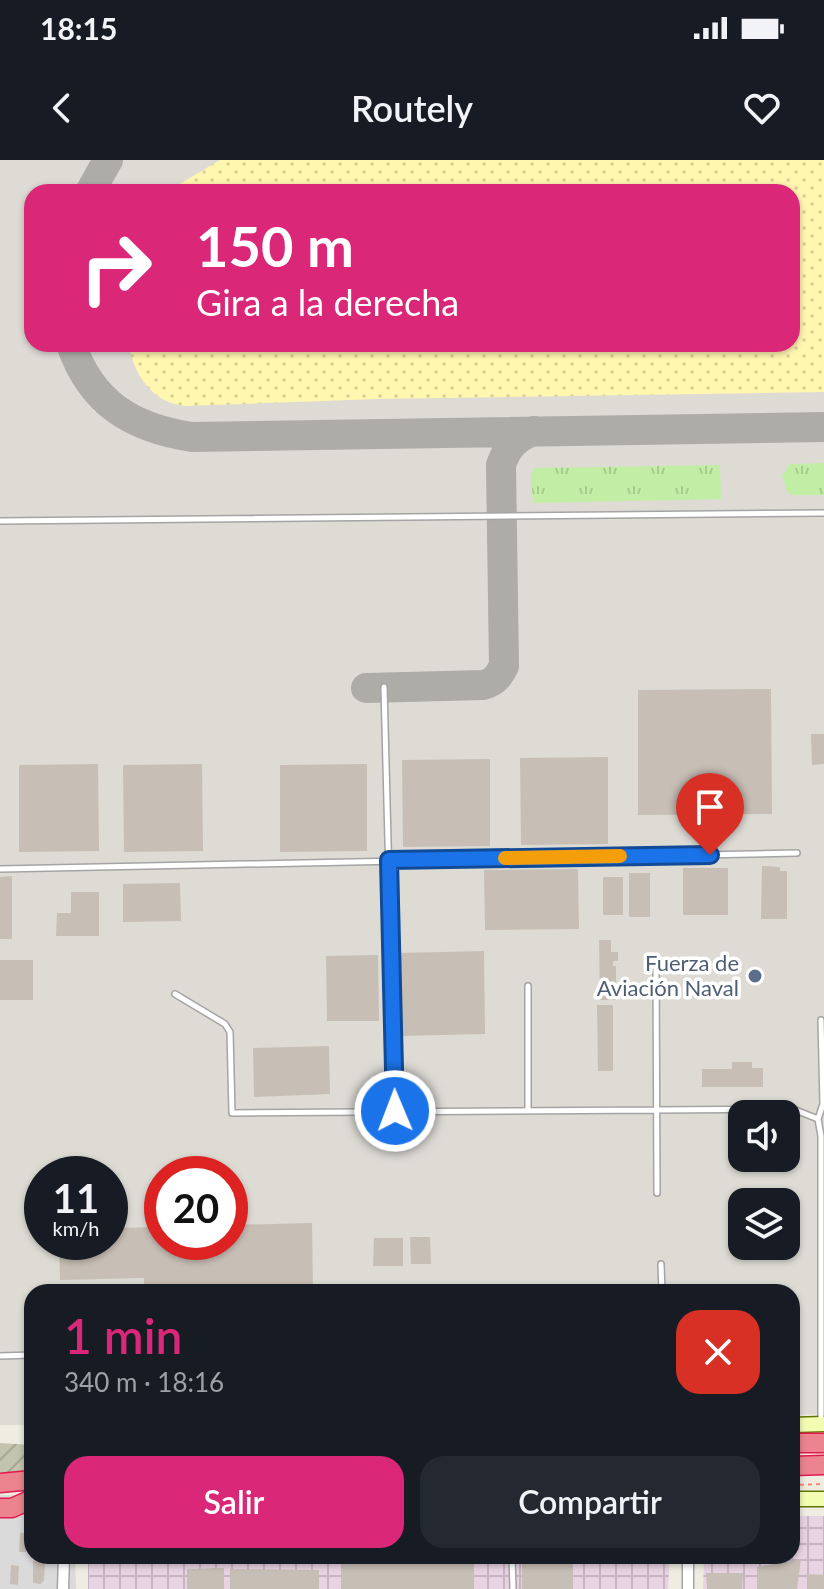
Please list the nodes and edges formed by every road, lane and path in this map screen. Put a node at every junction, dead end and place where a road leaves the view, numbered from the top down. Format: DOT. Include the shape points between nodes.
graph roads {
  1 [pos="824,513"];
  2 [pos="0,521"];
  3 [pos="384,687"];
  4 [pos="797,853"];
  5 [pos="389,860"];
  6 [pos="0,869"];
  7 [pos="656,963"];
  8 [pos="528,986"];
  9 [pos="175,994"];
  10 [pos="821,1020"];
  11 [pos="657,1109"];
  12 [pos="528,1110"];
  13 [pos="395,1111"];
  14 [pos="818,1119"];
  15 [pos="657,1193"];
  16 [pos="661,1264"];
  17 [pos="662,1284"];
  18 [pos="24,1355"];
  19 [pos="0,1356"];
  20 [pos="800,1426"];
  21 [pos="823,1430"];
  22 [pos="800,1440"];
  23 [pos="824,1465"];
  24 [pos="800,1466"];
  25 [pos="24,1481"];
  26 [pos="0,1483"];
  27 [pos="824,1484"];
  28 [pos="800,1485"];
  29 [pos="800,1499"];
  30 [pos="824,1499"];
  31 [pos="64,1564"];
  32 [pos="512,1564"];
  33 [pos="688,1564"];
  34 [pos="63,1589"];
  35 [pos="513,1589"];
  36 [pos="688,1589"];
  1 -- 2 [label="lane"];
  3 -- 5 [label="lane"];
  4 -- 5 [label="lane"];
  5 -- 6 [label="lane"];
  5 -- 13 [label="lane"];
  7 -- 11 [label="lane"];
  8 -- 12 [label="lane"];
  9 -- 13 [label="lane" via="230,1032 232,1113"];
  10 -- 14 [label="lane" via="823,1104"];
  11 -- 12 [label="lane"];
  11 -- 14 [label="lane" via="793,1109"];
  11 -- 15 [label="lane"];
  12 -- 13 [label="lane"];
  14 -- 21 [label="lane"];
  16 -- 17 [label="lane"];
  18 -- 19 [label="lane"];
  20 -- 21 [label="main road"];
  21 -- 22 [label="highway"];
  23 -- 24 [label="highway"];
  25 -- 26 [label="highway"];
  27 -- 28 [label="path"];
  29 -- 30 [label="main road"];
  31 -- 34 [label="street"];
  32 -- 35 [label="lane"];
  33 -- 36 [label="street"];
}
